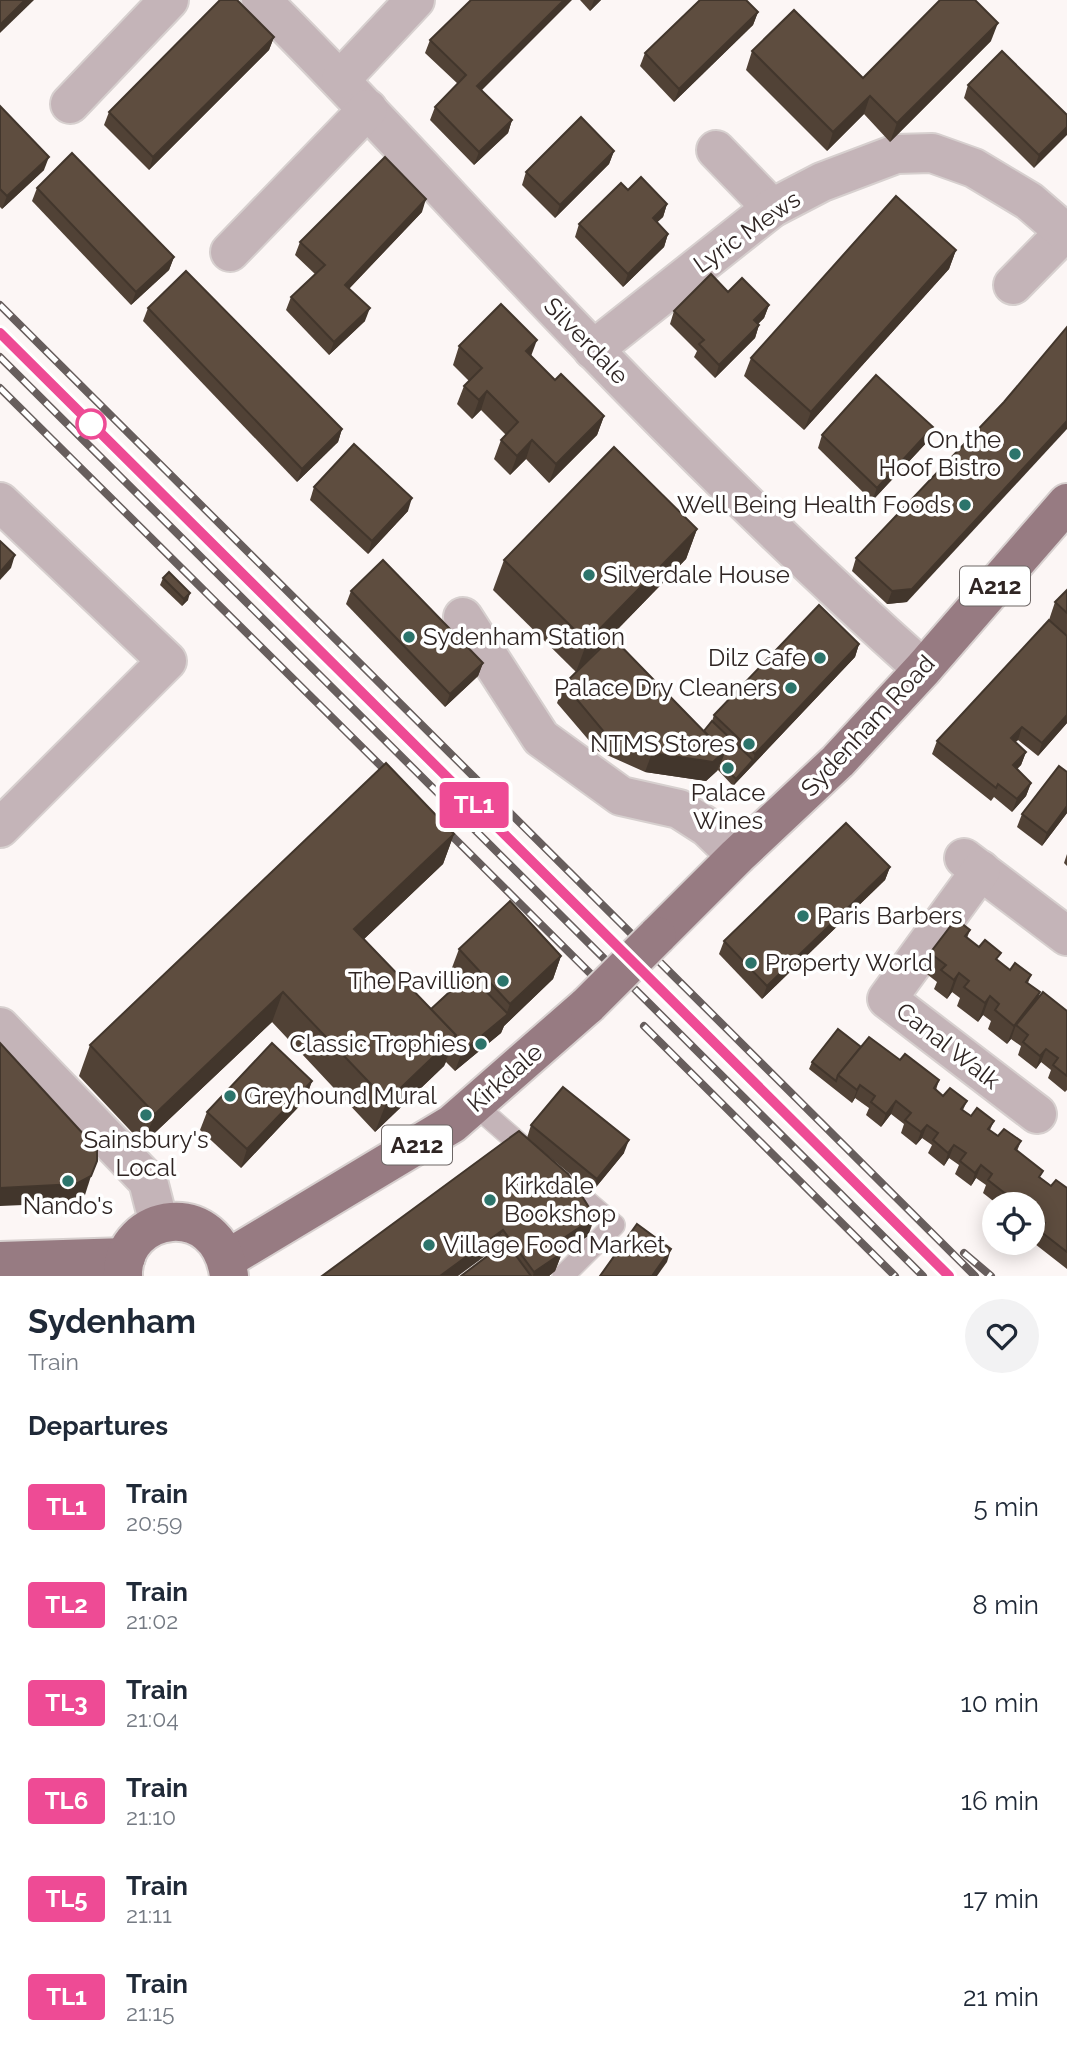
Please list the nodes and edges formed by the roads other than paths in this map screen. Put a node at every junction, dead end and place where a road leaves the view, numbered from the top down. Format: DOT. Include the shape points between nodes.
graph roads {
  1 [pos="169,0"];
  2 [pos="261,0"];
  3 [pos="415,0"];
  4 [pos="341,79"];
  5 [pos="70,104"];
  6 [pos="369,109"];
  7 [pos="716,150"];
  8 [pos="772,208"];
  9 [pos="1066,231"];
  10 [pos="230,252"];
  11 [pos="1013,285"];
  12 [pos="593,350"];
  13 [pos="0,502"];
  14 [pos="1067,503"];
  15 [pos="463,617"];
  16 [pos="923,669"];
  17 [pos="0,828"];
  18 [pos="737,856"];
  19 [pos="657,936"];
  20 [pos="1067,936"];
  21 [pos="0,1027"];
  22 [pos="475,1105"];
  23 [pos="1037,1114"];
  24 [pos="159,1224"];
  25 [pos="0,1261"];
  26 [pos="124,1267"];
  27 [pos="228,1268"];
  28 [pos="564,1276"];
  1 -- 5 [label="street"];
  2 -- 4 [label="street, Silverdale"];
  3 -- 4 [label="street"];
  4 -- 6 [label="street, Silverdale"];
  6 -- 10 [label="street"];
  6 -- 12 [label="street, Silverdale"];
  7 -- 8 [label="street"];
  8 -- 9 [label="street, Lyric Mews" via="822,182 896,154 932,153 974,168 1029,201"];
  8 -- 12 [label="street, Lyric Mews"];
  9 -- 11 [label="street, Lyric Mews"];
  12 -- 16 [label="street, Silverdale" via="834,588"];
  13 -- 17 [label="street" via="167,661"];
  14 -- 16 [label="main road, Sydenham Road / A212"];
  15 -- 18 [label="street" via="541,738 621,796 679,809 707,827"];
  16 -- 18 [label="main road, Sydenham Road / A212" via="838,761"];
  18 -- 19 [label="main road, Sydenham Road / A212"];
  19 -- 22 [label="main road, Kirkdale / A212, bridge" via="588,1005"];
  20 -- 23 [label="street, Canal Walk" via="972,864 887,999"];
  21 -- 24 [label="street" via="148,1181"];
  22 -- 27 [label="main road, Kirkdale / A212"];
  22 -- 28 [label="lane" via="614,1225"];
  24 -- 26 [label="main road" via="139,1237"];
  24 -- 27 [label="main road, A212" via="175,1221 208,1232 219,1244"];
  25 -- 26 [label="main road"];
}
